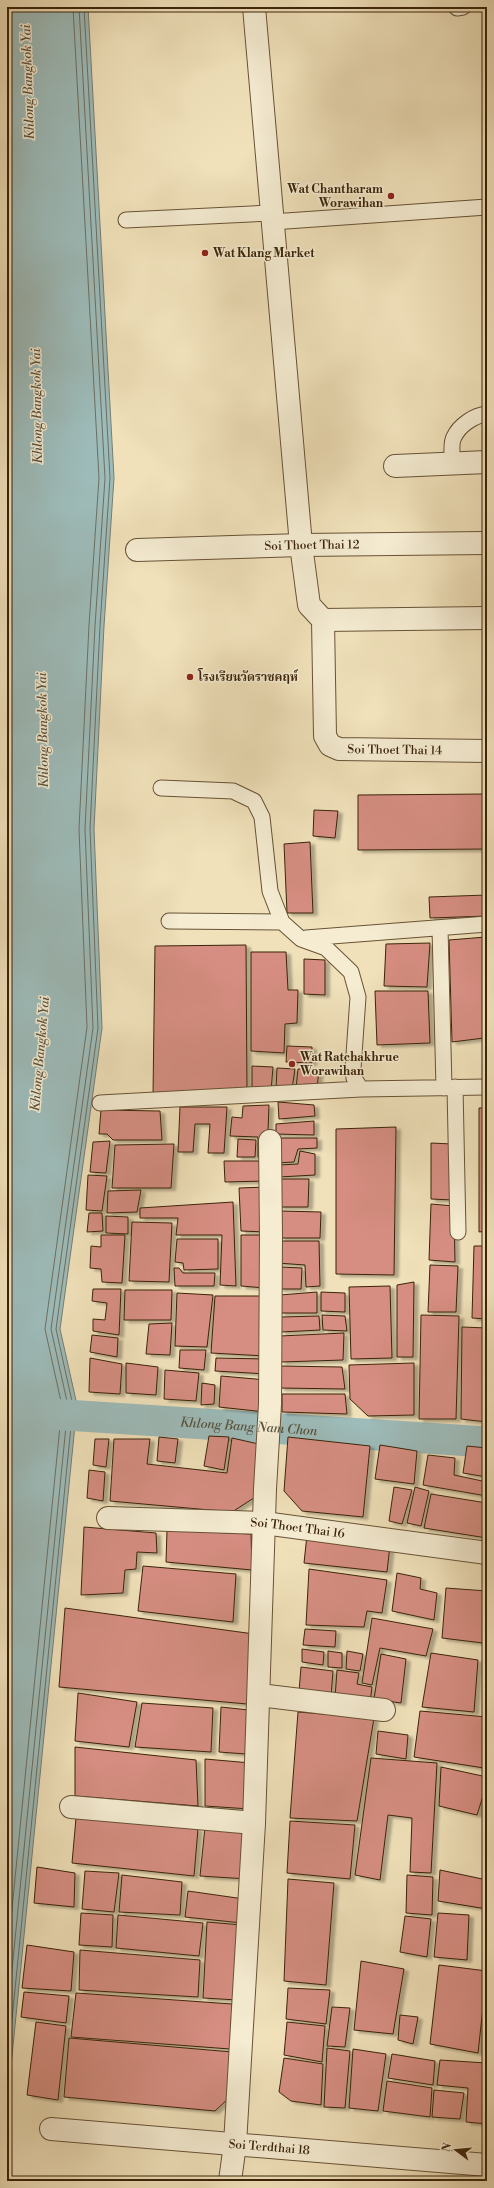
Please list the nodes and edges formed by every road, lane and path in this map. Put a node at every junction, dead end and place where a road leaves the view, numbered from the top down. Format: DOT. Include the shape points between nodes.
graph roads {
  1 [pos="254,7"];
  2 [pos="487,207"];
  3 [pos="272,218"];
  4 [pos="126,220"];
  5 [pos="487,414"];
  6 [pos="487,462"];
  7 [pos="452,463"];
  8 [pos="395,466"];
  9 [pos="487,543"];
  10 [pos="301,545"];
  11 [pos="137,550"];
  12 [pos="316,613"];
  13 [pos="487,618"];
  14 [pos="487,751"];
  15 [pos="161,788"];
  16 [pos="169,921"];
  17 [pos="282,922"];
  18 [pos="487,924"];
  19 [pos="440,928"];
  20 [pos="301,939"];
  21 [pos="487,1087"];
  22 [pos="450,1088"];
  23 [pos="361,1089"];
  24 [pos="100,1104"];
  25 [pos="270,1141"];
  26 [pos="458,1232"];
  27 [pos="108,1518"];
  28 [pos="264,1523"];
  29 [pos="487,1553"];
  30 [pos="259,1694"];
  31 [pos="384,1710"];
  32 [pos="71,1807"];
  33 [pos="254,1823"];
  34 [pos="51,2129"];
  35 [pos="236,2144"];
  36 [pos="487,2165"];
  37 [pos="230,2181"];
  1 -- 3 [label="street, Soi Thoet Thai 14"];
  2 -- 3 [label="lane"];
  3 -- 4 [label="lane"];
  3 -- 10 [label="street, Soi Thoet Thai 14"];
  5 -- 7 [label="lane" via="480,414 463,425 453,438"];
  6 -- 7 [label="street"];
  7 -- 8 [label="street"];
  9 -- 10 [label="street, Soi Thoet Thai 12"];
  10 -- 11 [label="street, Soi Thoet Thai 12"];
  10 -- 12 [label="street, Soi Thoet Thai 14"];
  12 -- 13 [label="street"];
  12 -- 14 [label="street, Soi Thoet Thai 14" via="325,736 330,745 339,749"];
  15 -- 17 [label="lane" via="233,791 254,801 262,817 270,891"];
  16 -- 17 [label="lane"];
  17 -- 20 [label="lane"];
  18 -- 19 [label="lane"];
  19 -- 20 [label="lane"];
  19 -- 22 [label="lane"];
  20 -- 23 [label="lane" via="326,948 351,972 358,997 353,1069 354,1078"];
  21 -- 22 [label="lane"];
  22 -- 23 [label="lane"];
  22 -- 26 [label="lane"];
  23 -- 24 [label="lane"];
  25 -- 28 [label="street" via="270,1404"];
  27 -- 28 [label="street, Soi Thoet Thai 16"];
  28 -- 29 [label="street, Soi Thoet Thai 16"];
  28 -- 30 [label="street"];
  30 -- 31 [label="street"];
  30 -- 33 [label="street"];
  32 -- 33 [label="street"];
  33 -- 35 [label="street"];
  34 -- 35 [label="street, Soi Terdthai 18"];
  35 -- 36 [label="street, Soi Terdthai 18"];
  35 -- 37 [label="street"];
}
